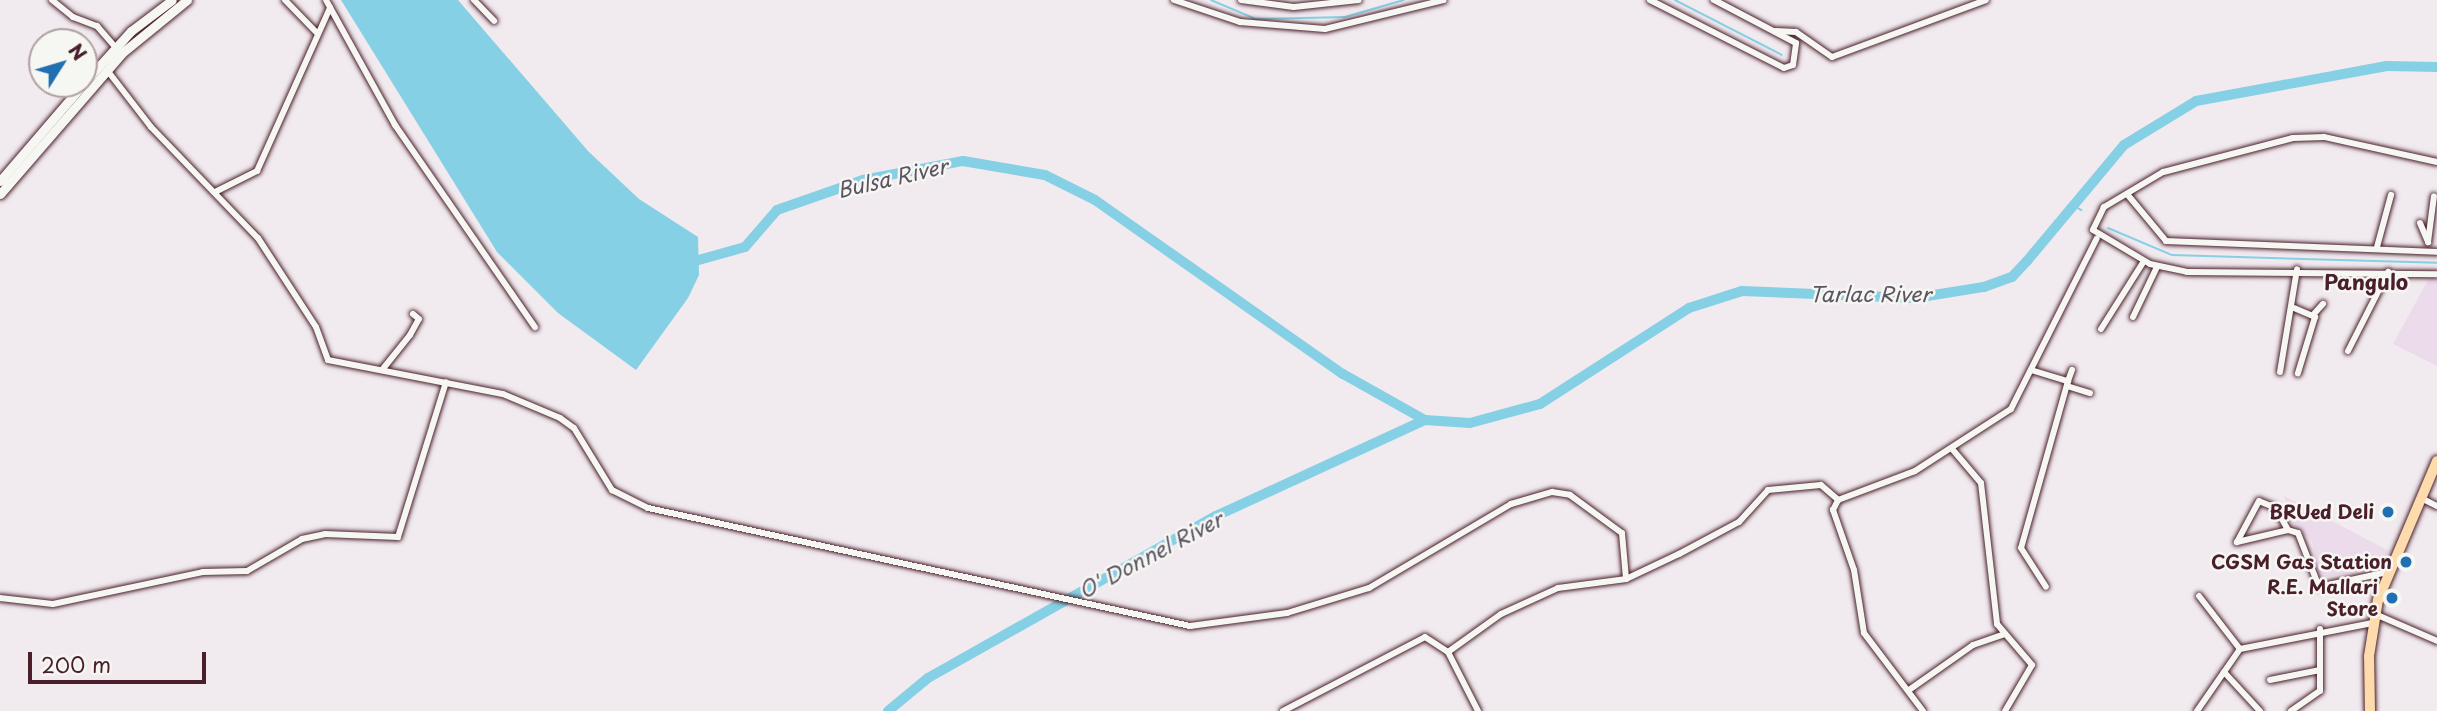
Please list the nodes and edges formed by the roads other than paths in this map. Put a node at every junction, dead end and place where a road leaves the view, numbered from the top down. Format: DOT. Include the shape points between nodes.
graph roads {
  1 [pos="52,0"];
  2 [pos="172,0"];
  3 [pos="187,0"];
  4 [pos="285,0"];
  5 [pos="326,0"];
  6 [pos="474,0"];
  7 [pos="1174,0"];
  8 [pos="1241,0"];
  9 [pos="1359,0"];
  10 [pos="1444,0"];
  11 [pos="1714,0"];
  12 [pos="1986,0"];
  13 [pos="1654,1"];
  14 [pos="330,8"];
  15 [pos="494,21"];
  16 [pos="1776,31"];
  17 [pos="317,33"];
  18 [pos="118,50"];
  19 [pos="104,67"];
  20 [pos="98,72"];
  21 [pos="72,98"];
  22 [pos="2437,162"];
  23 [pos="0,181"];
  24 [pos="217,191"];
  25 [pos="0,194"];
  26 [pos="2127,194"];
  27 [pos="2391,195"];
  28 [pos="2434,196"];
  29 [pos="2420,223"];
  30 [pos="2097,238"];
  31 [pos="2428,242"];
  32 [pos="2377,247"];
  33 [pos="2428,251"];
  34 [pos="2437,252"];
  35 [pos="2144,261"];
  36 [pos="2157,267"];
  37 [pos="2297,270"];
  38 [pos="2388,272"];
  39 [pos="2437,274"];
  40 [pos="2323,304"];
  41 [pos="2294,308"];
  42 [pos="413,314"];
  43 [pos="2313,315"];
  44 [pos="2133,317"];
  45 [pos="535,327"];
  46 [pos="2101,329"];
  47 [pos="2348,351"];
  48 [pos="382,370"];
  49 [pos="2031,370"];
  50 [pos="2071,370"];
  51 [pos="2280,372"];
  52 [pos="2298,373"];
  53 [pos="446,382"];
  54 [pos="2068,384"];
  55 [pos="2090,393"];
  56 [pos="1953,450"];
  57 [pos="2437,461"];
  58 [pos="2421,498"];
  59 [pos="1838,500"];
  60 [pos="2437,506"];
  61 [pos="2288,530"];
  62 [pos="2387,572"];
  63 [pos="1626,579"];
  64 [pos="2046,587"];
  65 [pos="2199,596"];
  66 [pos="0,598"];
  67 [pos="2374,618"];
  68 [pos="2320,629"];
  69 [pos="2005,634"];
  70 [pos="2437,641"];
  71 [pos="2240,649"];
  72 [pos="1448,652"];
  73 [pos="2320,670"];
  74 [pos="2224,672"];
  75 [pos="2270,680"];
  76 [pos="1909,690"];
  77 [pos="1283,711"];
  78 [pos="1478,711"];
  79 [pos="1923,711"];
  80 [pos="2005,711"];
  81 [pos="2197,711"];
  82 [pos="2260,711"];
  83 [pos="2291,711"];
  84 [pos="2370,711"];
  1 -- 18 [label="street" via="97,26"];
  2 -- 18 [label="main road"];
  3 -- 18 [label="main road"];
  4 -- 17 [label="street"];
  5 -- 14 [label="street"];
  6 -- 15 [label="street"];
  7 -- 10 [label="street" via="1240,22 1325,29 1385,19"];
  8 -- 9 [label="street" via="1314,6"];
  11 -- 16 [label="street"];
  12 -- 16 [label="street" via="1832,58 1796,32"];
  13 -- 16 [label="street" via="1787,68 1800,49"];
  14 -- 17 [label="street"];
  14 -- 45 [label="street" via="400,134"];
  17 -- 24 [label="street" via="257,171"];
  18 -- 19 [label="main road"];
  19 -- 20 [label="main road"];
  19 -- 24 [label="street" via="151,127"];
  19 -- 25 [label="main road"];
  21 -- 23 [label="main road"];
  22 -- 26 [label="street" via="2324,137 2292,138 2170,169"];
  24 -- 48 [label="street" via="265,249 316,327 328,360"];
  26 -- 30 [label="street" via="2104,208 2094,224"];
  26 -- 32 [label="street" via="2166,241"];
  27 -- 32 [label="street"];
  28 -- 31 [label="street"];
  29 -- 31 [label="street"];
  30 -- 35 [label="street"];
  30 -- 49 [label="street"];
  31 -- 33 [label="street"];
  32 -- 33 [label="street"];
  33 -- 34 [label="street"];
  35 -- 36 [label="street"];
  35 -- 46 [label="street"];
  36 -- 37 [label="street"];
  36 -- 44 [label="street"];
  37 -- 38 [label="street"];
  37 -- 41 [label="street"];
  38 -- 39 [label="street"];
  38 -- 47 [label="street"];
  40 -- 43 [label="street"];
  41 -- 43 [label="street"];
  41 -- 51 [label="street"];
  42 -- 48 [label="street" via="419,319"];
  43 -- 52 [label="street"];
  48 -- 53 [label="street"];
  49 -- 54 [label="street"];
  49 -- 56 [label="street" via="2011,409"];
  50 -- 54 [label="street"];
  53 -- 63 [label="street" via="503,394 568,422 612,490 648,508 1190,626 1287,612 1369,588 1534,494 1570,495 1614,525 1626,540"];
  53 -- 66 [label="street" via="398,537 325,534 302,539 247,571 203,572 52,604"];
  54 -- 55 [label="street"];
  54 -- 64 [label="street" via="2021,548"];
  56 -- 59 [label="street"];
  56 -- 69 [label="street" via="1981,483 1997,624"];
  57 -- 58 [label="highway"];
  58 -- 60 [label="street"];
  58 -- 62 [label="highway"];
  59 -- 63 [label="street" via="1821,485 1768,490 1739,522"];
  59 -- 76 [label="street" via="1834,519 1854,570 1864,633"];
  61 -- 61 [label="street" via="2276,508 2259,501 2237,542"];
  61 -- 62 [label="street" via="2305,539 2316,586"];
  62 -- 67 [label="highway"];
  63 -- 72 [label="street" via="1558,588 1501,614"];
  65 -- 71 [label="street"];
  67 -- 68 [label="street"];
  67 -- 70 [label="street"];
  67 -- 84 [label="highway"];
  68 -- 71 [label="street"];
  68 -- 73 [label="street"];
  69 -- 76 [label="street" via="1973,645"];
  69 -- 80 [label="street" via="2032,665"];
  71 -- 74 [label="street"];
  72 -- 77 [label="street" via="1436,640 1417,639"];
  72 -- 78 [label="street"];
  73 -- 75 [label="street"];
  73 -- 83 [label="street" via="2318,694"];
  74 -- 81 [label="street"];
  74 -- 82 [label="street"];
  76 -- 79 [label="street"];
}
